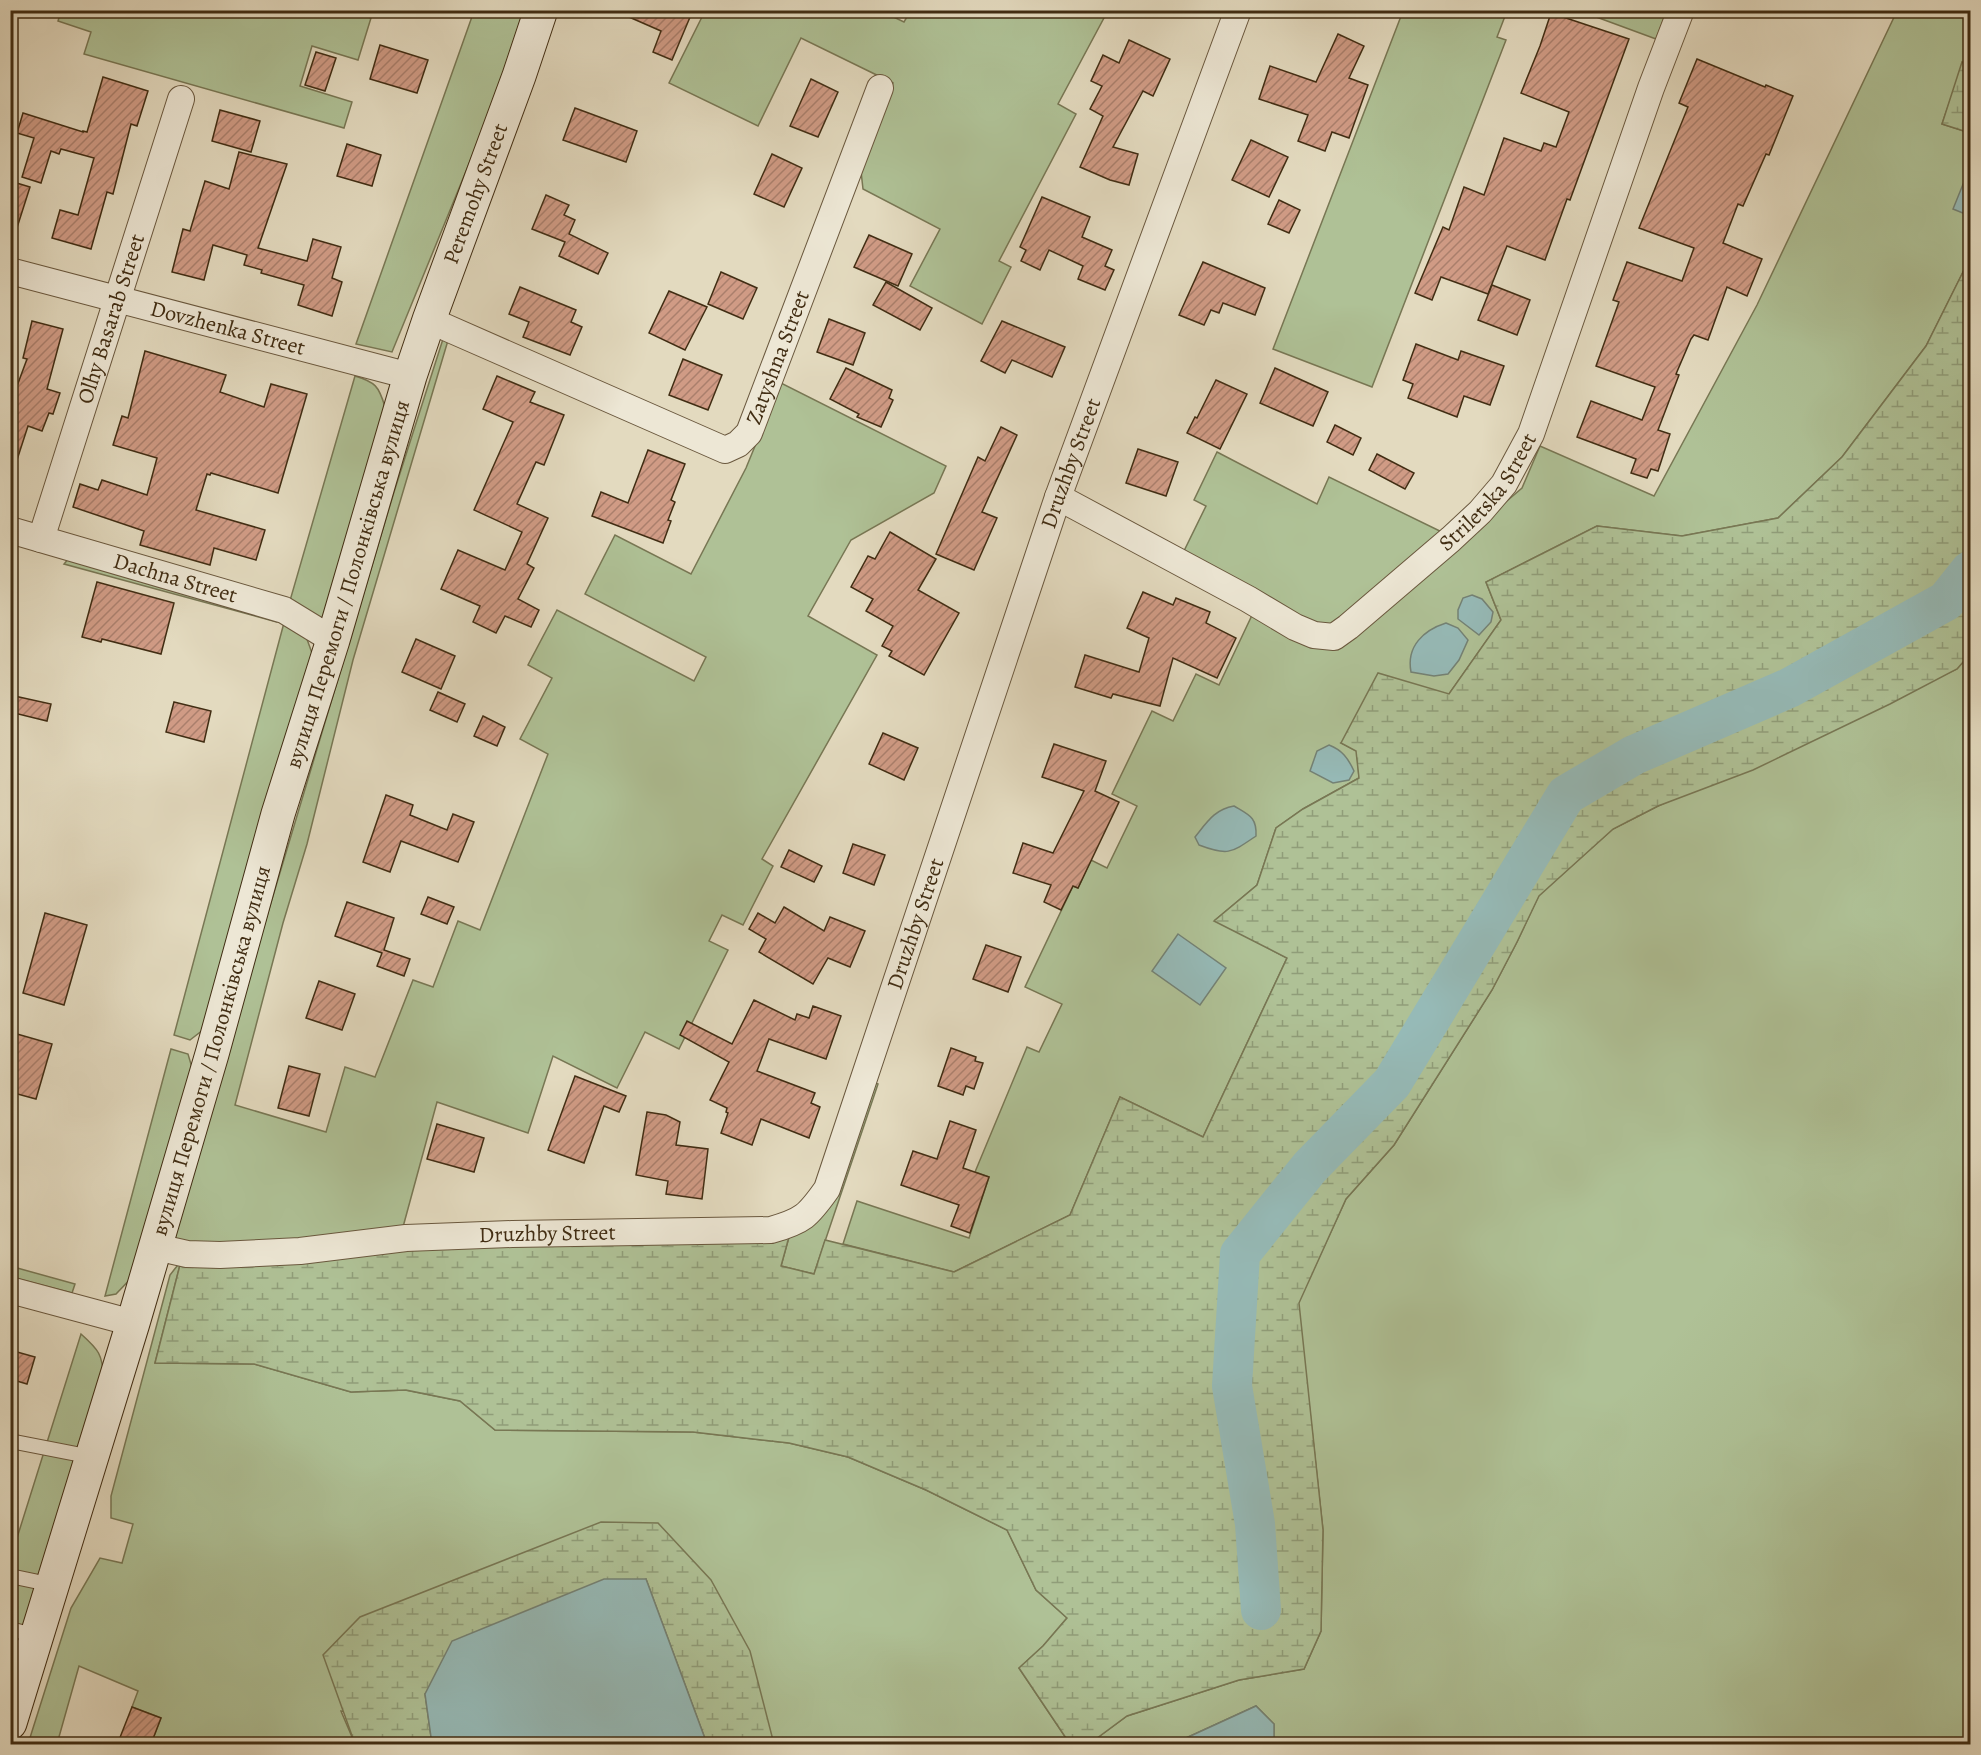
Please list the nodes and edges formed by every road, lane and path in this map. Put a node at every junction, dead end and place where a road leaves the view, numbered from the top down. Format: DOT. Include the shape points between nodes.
graph roads {
  1 [pos="541,10"];
  2 [pos="1238,10"];
  3 [pos="1681,10"];
  4 [pos="880,88"];
  5 [pos="181,99"];
  6 [pos="10,272"];
  7 [pos="119,298"];
  8 [pos="429,320"];
  9 [pos="410,376"];
  10 [pos="1058,497"];
  11 [pos="10,530"];
  12 [pos="41,539"];
  13 [pos="333,640"];
  14 [pos="156,1247"];
  15 [pos="10,1290"];
  16 [pos="134,1323"];
  17 [pos="10,1441"];
  18 [pos="92,1458"];
  19 [pos="10,1576"];
  20 [pos="53,1585"];
  21 [pos="24,1632"];
  22 [pos="10,1723"];
  1 -- 8 [label="main road, Peremohy Street"];
  2 -- 10 [label="street, Druzhby Street"];
  3 -- 10 [label="street, Striletska Street" via="1531,434 1515,464 1480,512 1348,627 1334,637 1304,631"];
  4 -- 8 [label="street, Zatyshna Street" via="749,433 738,444 725,450"];
  5 -- 7 [label="street, Olhy Basarab Street"];
  6 -- 7 [label="street, Dovzhenka Street"];
  7 -- 9 [label="street, Dovzhenka Street"];
  7 -- 12 [label="street, Olhy Basarab Street"];
  8 -- 9 [label="main road, Peremohy Street"];
  9 -- 13 [label="main road, вулиця Перемоги / Полонківська вулиця"];
  10 -- 14 [label="street, Druzhby Street" via="827,1189 812,1211 794,1223 771,1230 406,1238 300,1251 220,1255 187,1254"];
  11 -- 12 [label="street, Dachna Street"];
  12 -- 13 [label="street, Dachna Street" via="284,610"];
  13 -- 14 [label="main road, вулиця Перемоги / Полонківська вулиця" via="278,814"];
  14 -- 16 [label="main road, вулиця Перемоги / Полонківська вулиця"];
  15 -- 16 [label="street"];
  16 -- 18 [label="main road, вулиця Перемоги / Полонківська вулиця"];
  17 -- 18 [label="lane"];
  18 -- 20 [label="main road, вулиця Перемоги / Полонківська вулиця"];
  19 -- 20 [label="lane"];
  20 -- 21 [label="main road, вулиця Перемоги / Полонківська вулиця"];
  21 -- 22 [label="main road, вулиця Перемоги / Полонківська вулиця"];
}
